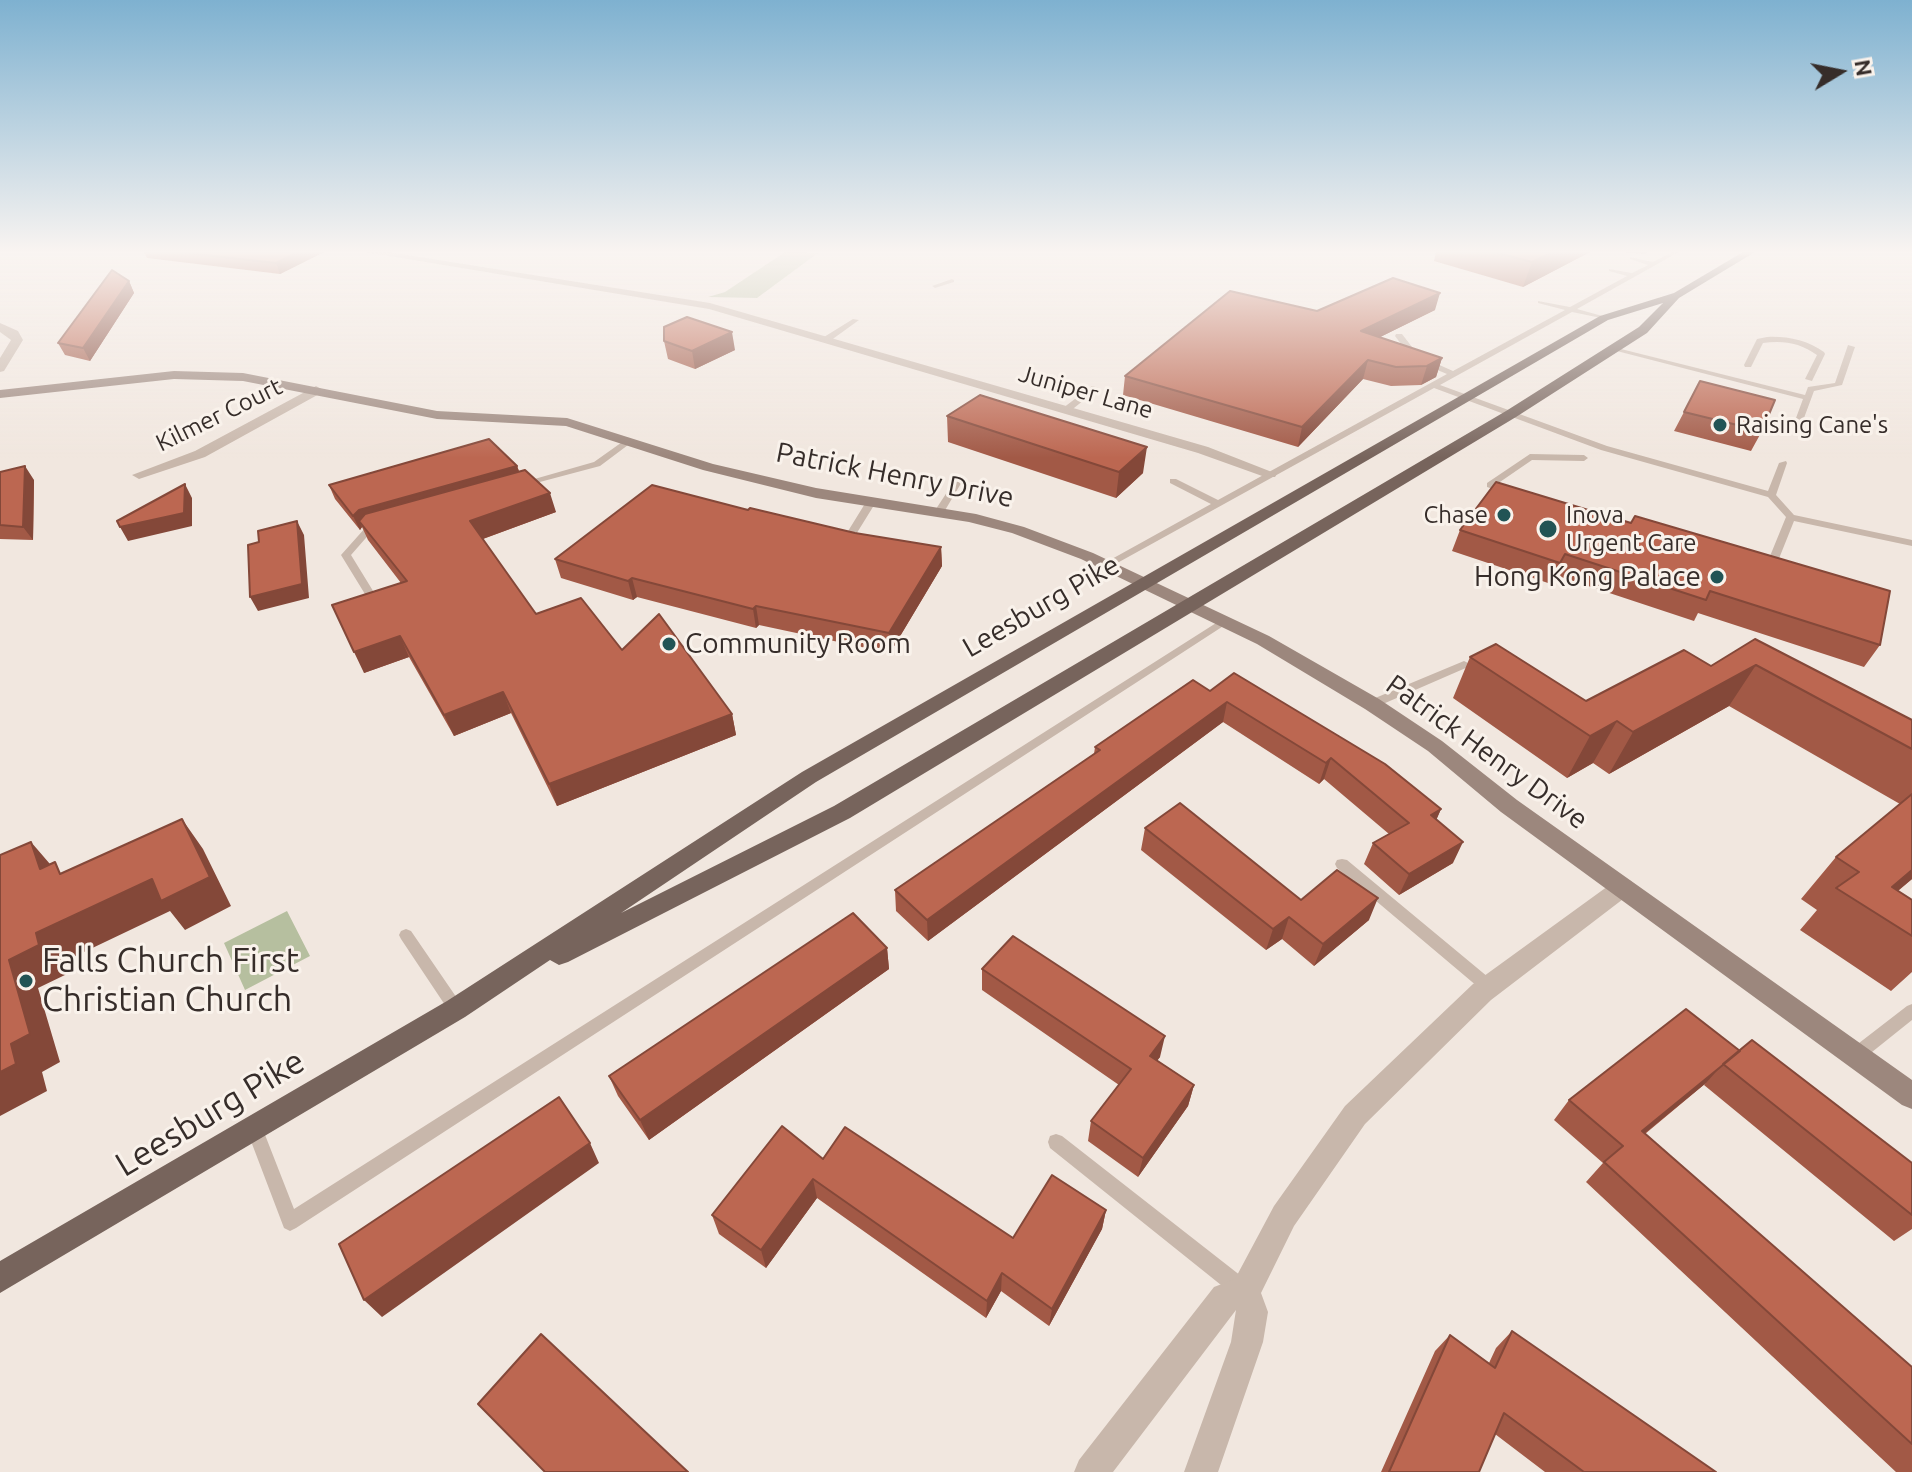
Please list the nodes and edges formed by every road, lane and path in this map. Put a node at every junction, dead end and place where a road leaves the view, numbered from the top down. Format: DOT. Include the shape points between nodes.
graph roads {
  1 [pos="762,321"];
  2 [pos="854,321"];
  3 [pos="1549,321"];
  4 [pos="1599,321"];
  5 [pos="1652,321"];
  6 [pos="0,327"];
  7 [pos="1399,336"];
  8 [pos="827,339"];
  9 [pos="1851,347"];
  10 [pos="1613,349"];
  11 [pos="1748,365"];
  12 [pos="0,368"];
  13 [pos="1453,374"];
  14 [pos="1809,379"];
  15 [pos="1433,385"];
  16 [pos="1095,388"];
  17 [pos="316,390"];
  18 [pos="0,394"];
  19 [pos="1466,398"];
  20 [pos="1807,398"];
  21 [pos="1066,410"];
  22 [pos="1511,414"];
  23 [pos="1800,418"];
  24 [pos="628,442"];
  25 [pos="1584,458"];
  26 [pos="1783,463"];
  27 [pos="1270,474"];
  28 [pos="139,475"];
  29 [pos="959,480"];
  30 [pos="1173,481"];
  31 [pos="514,486"];
  32 [pos="1520,494"];
  33 [pos="1771,495"];
  34 [pos="871,502"];
  35 [pos="1219,504"];
  36 [pos="939,512"];
  37 [pos="1791,517"];
  38 [pos="383,525"];
  39 [pos="850,536"];
  40 [pos="1912,543"];
  41 [pos="1758,563"];
  42 [pos="1106,565"];
  43 [pos="1145,583"];
  44 [pos="373,599"];
  45 [pos="1191,605"];
  46 [pos="1224,621"];
  47 [pos="1464,665"];
  48 [pos="1372,704"];
  49 [pos="1342,864"];
  50 [pos="1623,887"];
  51 [pos="406,935"];
  52 [pos="1489,987"];
  53 [pos="456,1009"];
  54 [pos="1912,1011"];
  55 [pos="1856,1055"];
  56 [pos="1912,1096"];
  57 [pos="254,1128"];
  58 [pos="1056,1142"];
  59 [pos="0,1278"];
  60 [pos="1245,1292"];
  61 [pos="1091,1472"];
  62 [pos="1201,1472"];
  1 -- 8 [label="street, Juniper Lane"];
  2 -- 8 [label="lane"];
  3 -- 13 [label="lane"];
  4 -- 19 [label="main road, Leesburg Pike"];
  5 -- 10 [label="main road, Leesburg Pike"];
  6 -- 12 [label="street" via="17,340"];
  7 -- 13 [label="lane" via="1416,358"];
  8 -- 21 [label="street, Juniper Lane" via="996,394"];
  9 -- 20 [label="lane" via="1838,385 1811,389"];
  10 -- 20 [label="lane"];
  10 -- 22 [label="main road, Leesburg Pike"];
  11 -- 14 [label="lane" via="1760,341 1780,339 1821,354"];
  13 -- 15 [label="lane"];
  15 -- 19 [label="lane"];
  15 -- 27 [label="lane"];
  16 -- 21 [label="lane"];
  17 -- 18 [label="street, Patrick Henry Drive" via="194,374"];
  17 -- 24 [label="street, Patrick Henry Drive" via="437,415 567,422"];
  17 -- 28 [label="street, Kilmer Court" via="200,454"];
  19 -- 22 [label="lane"];
  19 -- 43 [label="main road, Leesburg Pike"];
  20 -- 23 [label="lane"];
  21 -- 27 [label="street, Juniper Lane"];
  22 -- 33 [label="lane" via="1604,448"];
  22 -- 45 [label="main road, Leesburg Pike"];
  24 -- 31 [label="lane" via="597,464"];
  24 -- 34 [label="street, Patrick Henry Drive" via="708,467"];
  25 -- 32 [label="lane" via="1530,457 1490,485"];
  26 -- 33 [label="lane"];
  27 -- 35 [label="lane"];
  29 -- 36 [label="lane"];
  30 -- 35 [label="lane"];
  33 -- 37 [label="lane"];
  34 -- 36 [label="street, Patrick Henry Drive"];
  34 -- 39 [label="lane"];
  35 -- 42 [label="lane"];
  36 -- 42 [label="street, Patrick Henry Drive" via="1018,530"];
  37 -- 40 [label="lane"];
  37 -- 41 [label="lane" via="1772,564"];
  38 -- 44 [label="lane" via="369,529 346,555"];
  42 -- 43 [label="street, Patrick Henry Drive"];
  43 -- 45 [label="street, Patrick Henry Drive"];
  43 -- 53 [label="main road, Leesburg Pike" via="809,777"];
  45 -- 46 [label="street, Patrick Henry Drive"];
  45 -- 53 [label="main road, Leesburg Pike" via="842,812"];
  46 -- 48 [label="street, Patrick Henry Drive"];
  46 -- 57 [label="lane" via="290,1222"];
  47 -- 48 [label="lane"];
  48 -- 50 [label="street, Patrick Henry Drive"];
  49 -- 52 [label="lane"];
  50 -- 52 [label="street"];
  50 -- 55 [label="street, Patrick Henry Drive"];
  51 -- 53 [label="lane"];
  52 -- 60 [label="street" via="1355,1115 1284,1216"];
  53 -- 57 [label="main road, Leesburg Pike"];
  54 -- 55 [label="lane"];
  55 -- 56 [label="street, Patrick Henry Drive"];
  57 -- 59 [label="main road, Leesburg Pike"];
  58 -- 60 [label="lane"];
  60 -- 61 [label="street" via="1225,1298"];
  60 -- 62 [label="street" via="1252,1312 1247,1342"];
}
